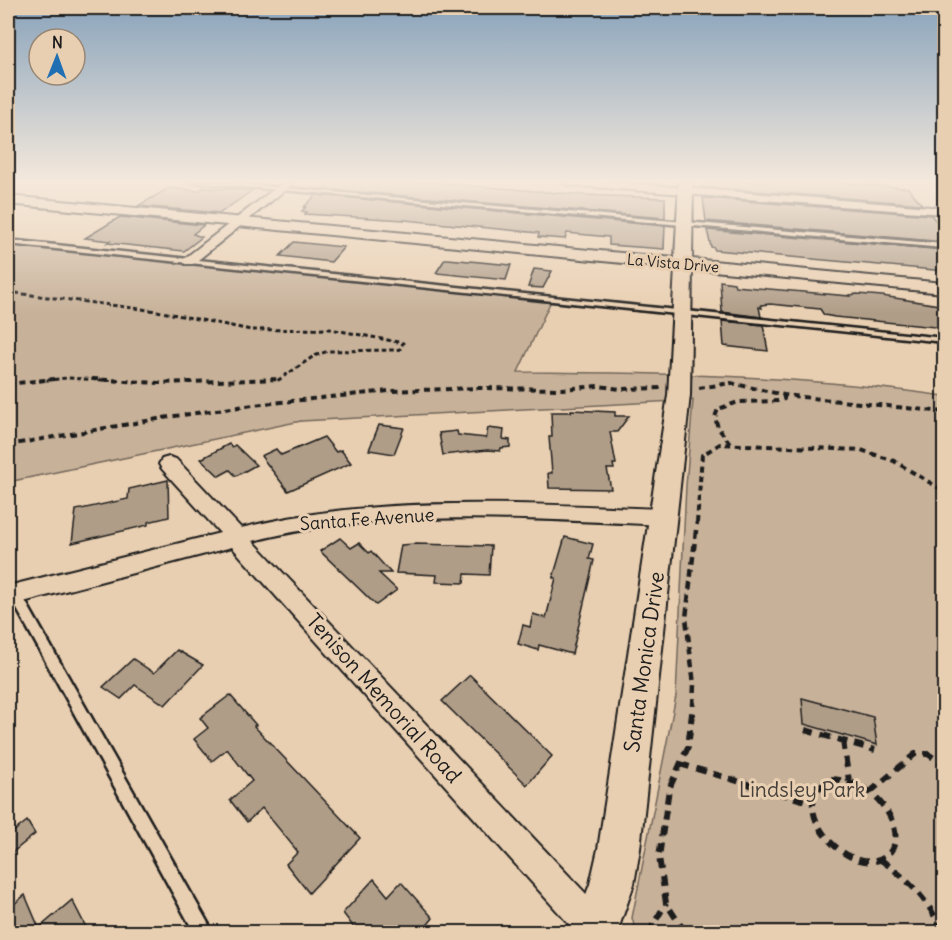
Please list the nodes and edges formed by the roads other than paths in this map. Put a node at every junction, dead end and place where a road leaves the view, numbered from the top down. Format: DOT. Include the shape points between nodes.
graph roads {
  1 [pos="232,226"];
  2 [pos="278,226"];
  3 [pos="685,226"];
  4 [pos="707,226"];
  5 [pos="8,242"];
  6 [pos="945,246"];
  7 [pos="189,261"];
  8 [pos="684,264"];
  9 [pos="945,288"];
  10 [pos="684,313"];
  11 [pos="945,340"];
  12 [pos="170,464"];
  13 [pos="663,517"];
  14 [pos="237,537"];
  15 [pos="11,595"];
  16 [pos="596,931"];
  17 [pos="204,933"];
  1 -- 7 [label="street"];
  2 -- 8 [label="street, La Vista Drive"];
  3 -- 8 [label="street, Santa Monica Drive"];
  4 -- 6 [label="lane"];
  5 -- 7 [label="lane"];
  7 -- 10 [label="lane"];
  8 -- 9 [label="street, La Vista Drive"];
  8 -- 10 [label="street, Santa Monica Drive"];
  10 -- 11 [label="lane"];
  10 -- 13 [label="street, Santa Monica Drive" via="681,388"];
  12 -- 14 [label="street, Tenison Memorial Road"];
  13 -- 14 [label="street, Santa Fe Avenue" via="514,512 365,516 322,519"];
  13 -- 16 [label="street, Santa Monica Drive" via="619,849"];
  14 -- 15 [label="street, Santa Fe Avenue"];
  14 -- 16 [label="street, Tenison Memorial Road"];
  15 -- 17 [label="lane"];
}
